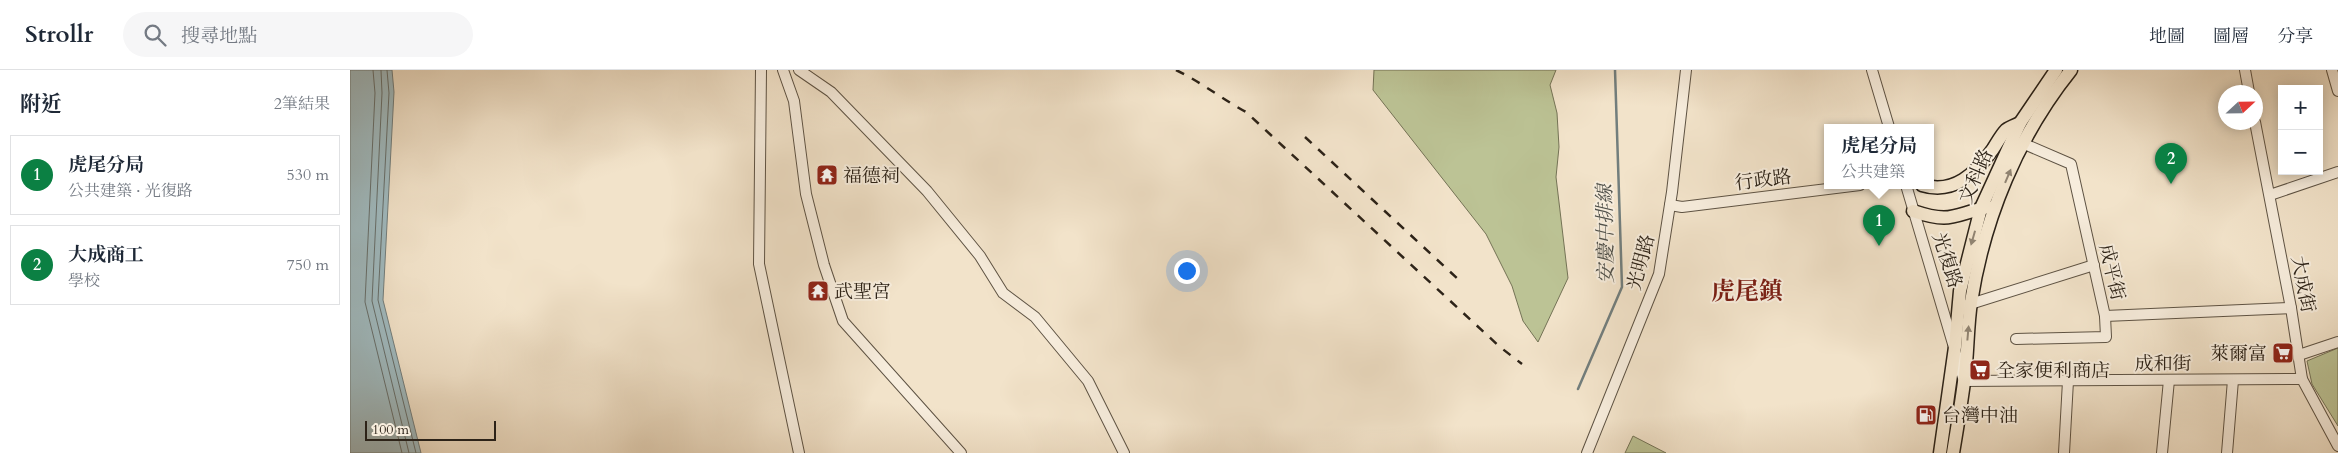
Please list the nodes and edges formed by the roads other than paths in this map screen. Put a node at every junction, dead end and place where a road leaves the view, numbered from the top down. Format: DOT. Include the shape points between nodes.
graph roads {
  1 [pos="761,70"];
  2 [pos="783,70"];
  3 [pos="800,70"];
  4 [pos="1686,70"];
  5 [pos="1872,70"];
  6 [pos="2056,70"];
  7 [pos="2071,70"];
  8 [pos="2245,70"];
  9 [pos="2332,70"];
  10 [pos="2248,85"];
  11 [pos="2338,91"];
  12 [pos="2020,123"];
  13 [pos="1888,124"];
  14 [pos="2257,130"];
  15 [pos="2022,143"];
  16 [pos="2338,172"];
  17 [pos="1934,187"];
  18 [pos="1828,189"];
  19 [pos="1907,189"];
  20 [pos="2270,195"];
  21 [pos="1670,205"];
  22 [pos="1996,205"];
  23 [pos="1981,208"];
  24 [pos="1913,212"];
  25 [pos="2094,265"];
  26 [pos="1964,306"];
  27 [pos="2291,308"];
  28 [pos="1945,312"];
  29 [pos="2105,316"];
  30 [pos="2016,339"];
  31 [pos="2338,342"];
  32 [pos="1955,346"];
  33 [pos="2299,355"];
  34 [pos="2302,379"];
  35 [pos="2169,380"];
  36 [pos="2233,380"];
  37 [pos="1964,381"];
  38 [pos="2068,381"];
  39 [pos="2338,446"];
  40 [pos="800,453"];
  41 [pos="961,453"];
  42 [pos="1124,453"];
  43 [pos="1587,453"];
  44 [pos="1940,453"];
  45 [pos="1953,453"];
  46 [pos="2064,453"];
  47 [pos="2162,453"];
  48 [pos="2227,453"];
  1 -- 40 [label="street" via="759,264"];
  2 -- 41 [label="street" via="794,101 806,194 824,265 843,321"];
  3 -- 42 [label="street" via="831,92 927,191 980,256 1003,293 1035,317 1088,382"];
  4 -- 21 [label="street, 光明路"];
  5 -- 13 [label="street"];
  6 -- 12 [label="main road, 文科路"];
  7 -- 15 [label="main road, 文科路"];
  8 -- 10 [label="street"];
  9 -- 11 [label="street"];
  12 -- 17 [label="main road" via="2006,130 1980,167 1964,181"];
  12 -- 23 [label="main road, 文科路"];
  14 -- 20 [label="street, 大成街"];
  22 -- 15 [label="main road, 文科路, one-way"];
  15 -- 25 [label="street, 成平街" via="2070,164"];
  16 -- 20 [label="street"];
  18 -- 21 [label="street, 行政路" via="1682,207"];
  19 -- 24 [label="street, 光復路"];
  20 -- 27 [label="street, 大成街"];
  21 -- 43 [label="street, 光明路" via="1659,274"];
  22 -- 23 [label="main road"];
  22 -- 26 [label="main road, 文科路"];
  23 -- 24 [label="main road" via="1946,219"];
  23 -- 26 [label="main road, 文科路, one-way" via="1961,285"];
  24 -- 28 [label="street, 光復路"];
  25 -- 26 [label="street"];
  25 -- 29 [label="street, 成平街"];
  26 -- 28 [label="street"];
  26 -- 32 [label="main road, 文科路"];
  37 -- 26 [label="main road, 文科路, one-way"];
  27 -- 29 [label="street, 成平街"];
  27 -- 33 [label="street, 大成街"];
  28 -- 32 [label="street, 光復路"];
  29 -- 30 [label="street" via="2106,337"];
  31 -- 33 [label="street"];
  32 -- 37 [label="street, 光復路"];
  32 -- 44 [label="main road, 光復路"];
  33 -- 34 [label="street, 大成街"];
  34 -- 36 [label="street, 成和街"];
  34 -- 39 [label="street, 大成街"];
  35 -- 36 [label="street, 成和街"];
  35 -- 38 [label="street, 成和街"];
  35 -- 47 [label="street"];
  36 -- 48 [label="street"];
  37 -- 38 [label="street, 成和街"];
  37 -- 45 [label="main road, 光復路"];
  38 -- 46 [label="street"];
}
